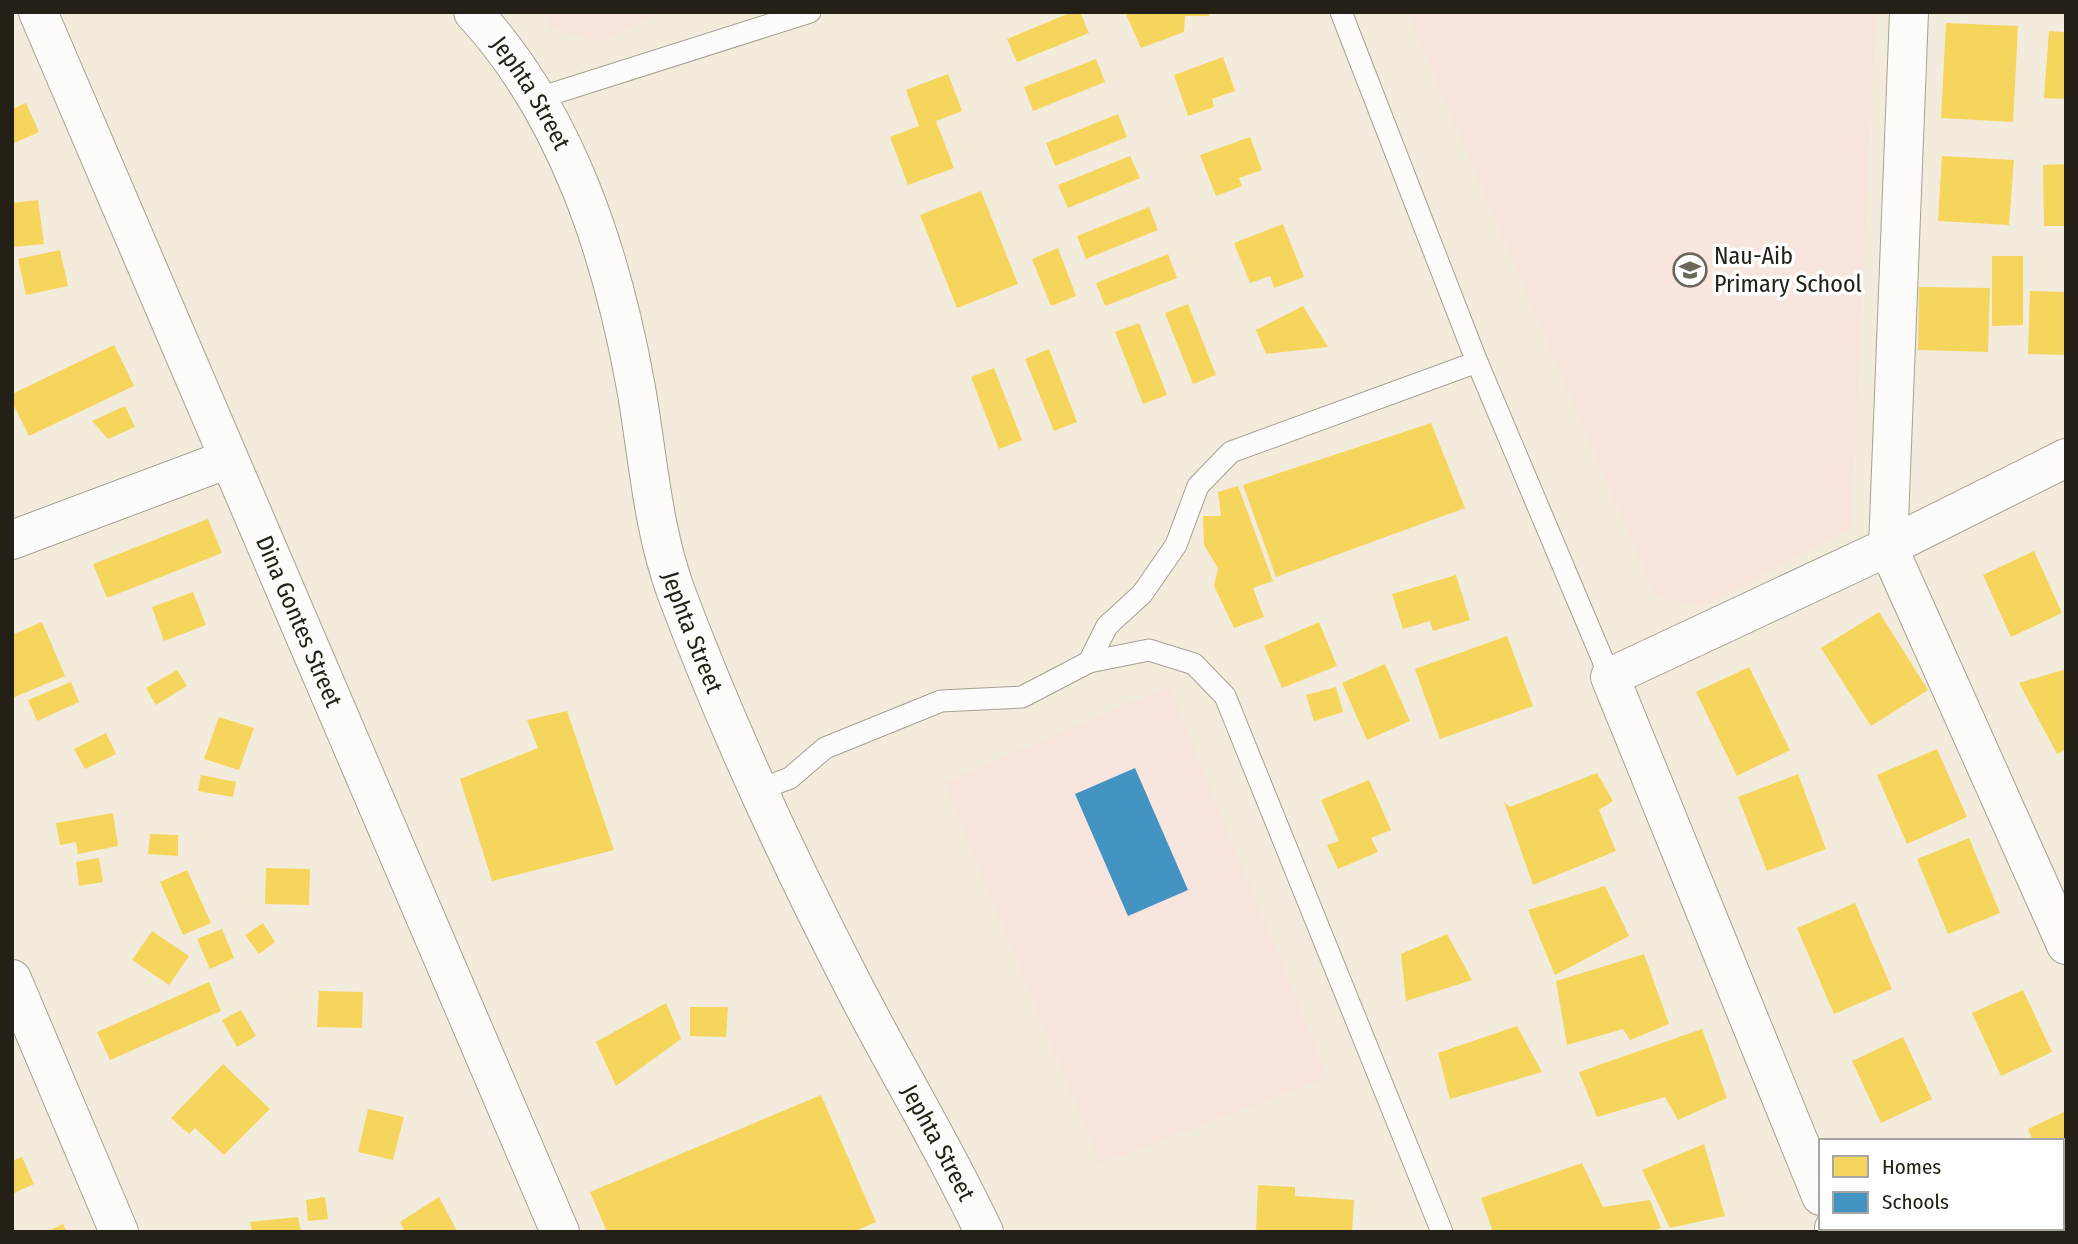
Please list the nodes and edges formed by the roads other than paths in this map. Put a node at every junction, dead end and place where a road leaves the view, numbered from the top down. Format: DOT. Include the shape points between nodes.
graph roads {
  1 [pos="38,12"];
  2 [pos="472,12"];
  3 [pos="810,12"];
  4 [pos="1341,12"];
  5 [pos="1909,12"];
  6 [pos="539,98"];
  7 [pos="1477,362"];
  8 [pos="2066,458"];
  9 [pos="228,459"];
  10 [pos="12,540"];
  11 [pos="1888,547"];
  12 [pos="1089,662"];
  13 [pos="1610,677"];
  14 [pos="759,790"];
  15 [pos="2066,945"];
  16 [pos="12,979"];
  17 [pos="1819,1191"];
  18 [pos="119,1232"];
  19 [pos="560,1232"];
  20 [pos="985,1232"];
  21 [pos="1442,1232"];
  1 -- 9 [label="street, Dina Gontes Street"];
  2 -- 6 [label="street, Jephta Street" via="500,42"];
  3 -- 6 [label="lane"];
  4 -- 7 [label="lane"];
  5 -- 11 [label="street"];
  6 -- 14 [label="street, Jephta Street" via="598,231 635,385 657,531 675,590"];
  7 -- 12 [label="lane" via="1231,452 1198,486 1175,545 1142,594 1107,626"];
  7 -- 13 [label="lane"];
  8 -- 11 [label="street"];
  9 -- 10 [label="street"];
  9 -- 19 [label="street, Dina Gontes Street"];
  11 -- 13 [label="street"];
  11 -- 15 [label="street"];
  12 -- 14 [label="lane" via="1022,697 941,701 825,748 790,778"];
  12 -- 21 [label="lane" via="1149,650 1194,664 1225,696"];
  13 -- 17 [label="street"];
  14 -- 20 [label="street, Jephta Street" via="852,983"];
  16 -- 18 [label="street"];
}
